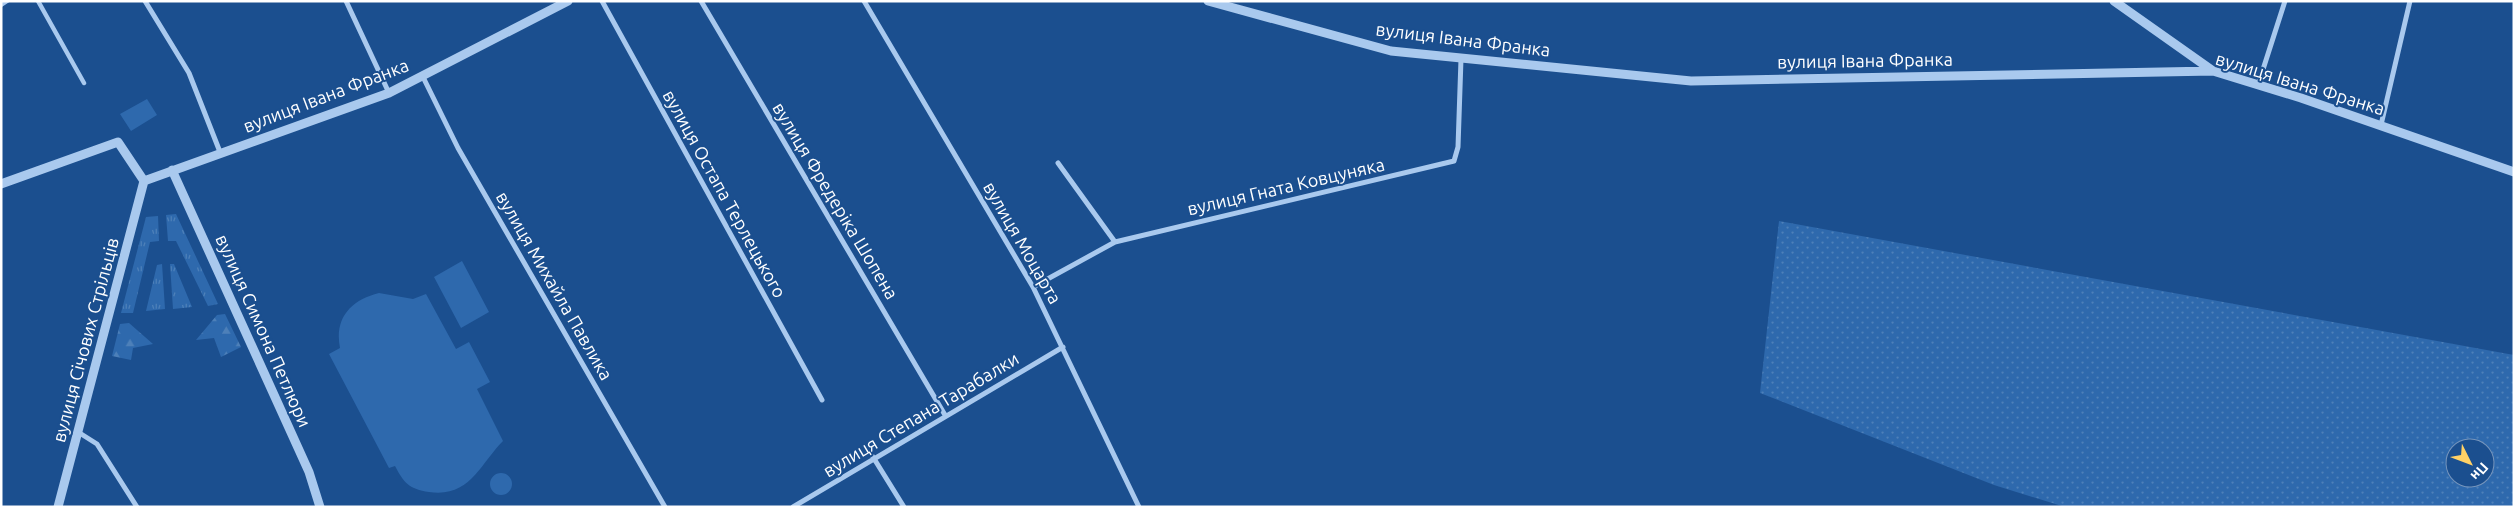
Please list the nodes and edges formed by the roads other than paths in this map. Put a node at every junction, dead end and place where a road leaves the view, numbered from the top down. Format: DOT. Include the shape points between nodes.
graph roads {
  1 [pos="7,1"];
  2 [pos="38,1"];
  3 [pos="145,1"];
  4 [pos="346,1"];
  5 [pos="568,1"];
  6 [pos="602,1"];
  7 [pos="701,1"];
  8 [pos="864,1"];
  9 [pos="1208,1"];
  10 [pos="2114,1"];
  11 [pos="2285,1"];
  12 [pos="2410,1"];
  13 [pos="1,4"];
  14 [pos="1461,59"];
  15 [pos="2213,71"];
  16 [pos="423,77"];
  17 [pos="84,82"];
  18 [pos="2258,85"];
  19 [pos="388,93"];
  20 [pos="2380,126"];
  21 [pos="220,152"];
  22 [pos="1058,163"];
  23 [pos="172,170"];
  24 [pos="2514,172"];
  25 [pos="144,181"];
  26 [pos="1,184"];
  27 [pos="1115,242"];
  28 [pos="1033,287"];
  29 [pos="1063,347"];
  30 [pos="822,400"];
  31 [pos="945,415"];
  32 [pos="78,432"];
  33 [pos="873,457"];
  34 [pos="58,507"];
  35 [pos="138,507"];
  36 [pos="320,507"];
  37 [pos="665,507"];
  38 [pos="793,507"];
  39 [pos="904,507"];
  40 [pos="1139,507"];
  1 -- 13 [label="street"];
  2 -- 17 [label="street"];
  3 -- 21 [label="street" via="189,73"];
  4 -- 19 [label="street"];
  5 -- 16 [label="street, вулиця Івана Франка"];
  6 -- 30 [label="street, вулиця Остапа Терлецького"];
  7 -- 31 [label="street, вулиця Фредеріка Шопена"];
  8 -- 28 [label="street, вулиця Моцарта"];
  9 -- 14 [label="street, вулиця Івана Франка" via="1383,50"];
  10 -- 15 [label="street"];
  11 -- 18 [label="street"];
  12 -- 20 [label="street"];
  14 -- 15 [label="street, вулиця Івана Франка" via="1691,81"];
  14 -- 27 [label="street, вулиця Гната Ковцуняка" via="1458,147 1454,161"];
  15 -- 18 [label="street, вулиця Івана Франка"];
  16 -- 19 [label="street, вулиця Івана Франка"];
  16 -- 37 [label="street, вулиця Михайла Павлика" via="458,148"];
  18 -- 20 [label="street, вулиця Івана Франка"];
  19 -- 21 [label="street, вулиця Івана Франка"];
  20 -- 24 [label="street, вулиця Івана Франка"];
  21 -- 23 [label="street, вулиця Івана Франка"];
  22 -- 27 [label="street"];
  23 -- 25 [label="street, вулиця Івана Франка"];
  23 -- 36 [label="street, вулиця Симона Петлюри" via="309,472"];
  25 -- 26 [label="street" via="118,142"];
  25 -- 32 [label="street, вулиця Січових Стрільців"];
  27 -- 28 [label="street, вулиця Гната Ковцуняка"];
  28 -- 29 [label="street, вулиця Моцарта"];
  29 -- 31 [label="street, вулиця Степана Тарабалки"];
  29 -- 40 [label="street, вулиця Моцарта"];
  31 -- 33 [label="street, вулиця Степана Тарабалки"];
  32 -- 34 [label="street, вулиця Січових Стрільців"];
  32 -- 35 [label="street" via="97,444"];
  33 -- 38 [label="street, вулиця Степана Тарабалки"];
  33 -- 39 [label="street"];
}
